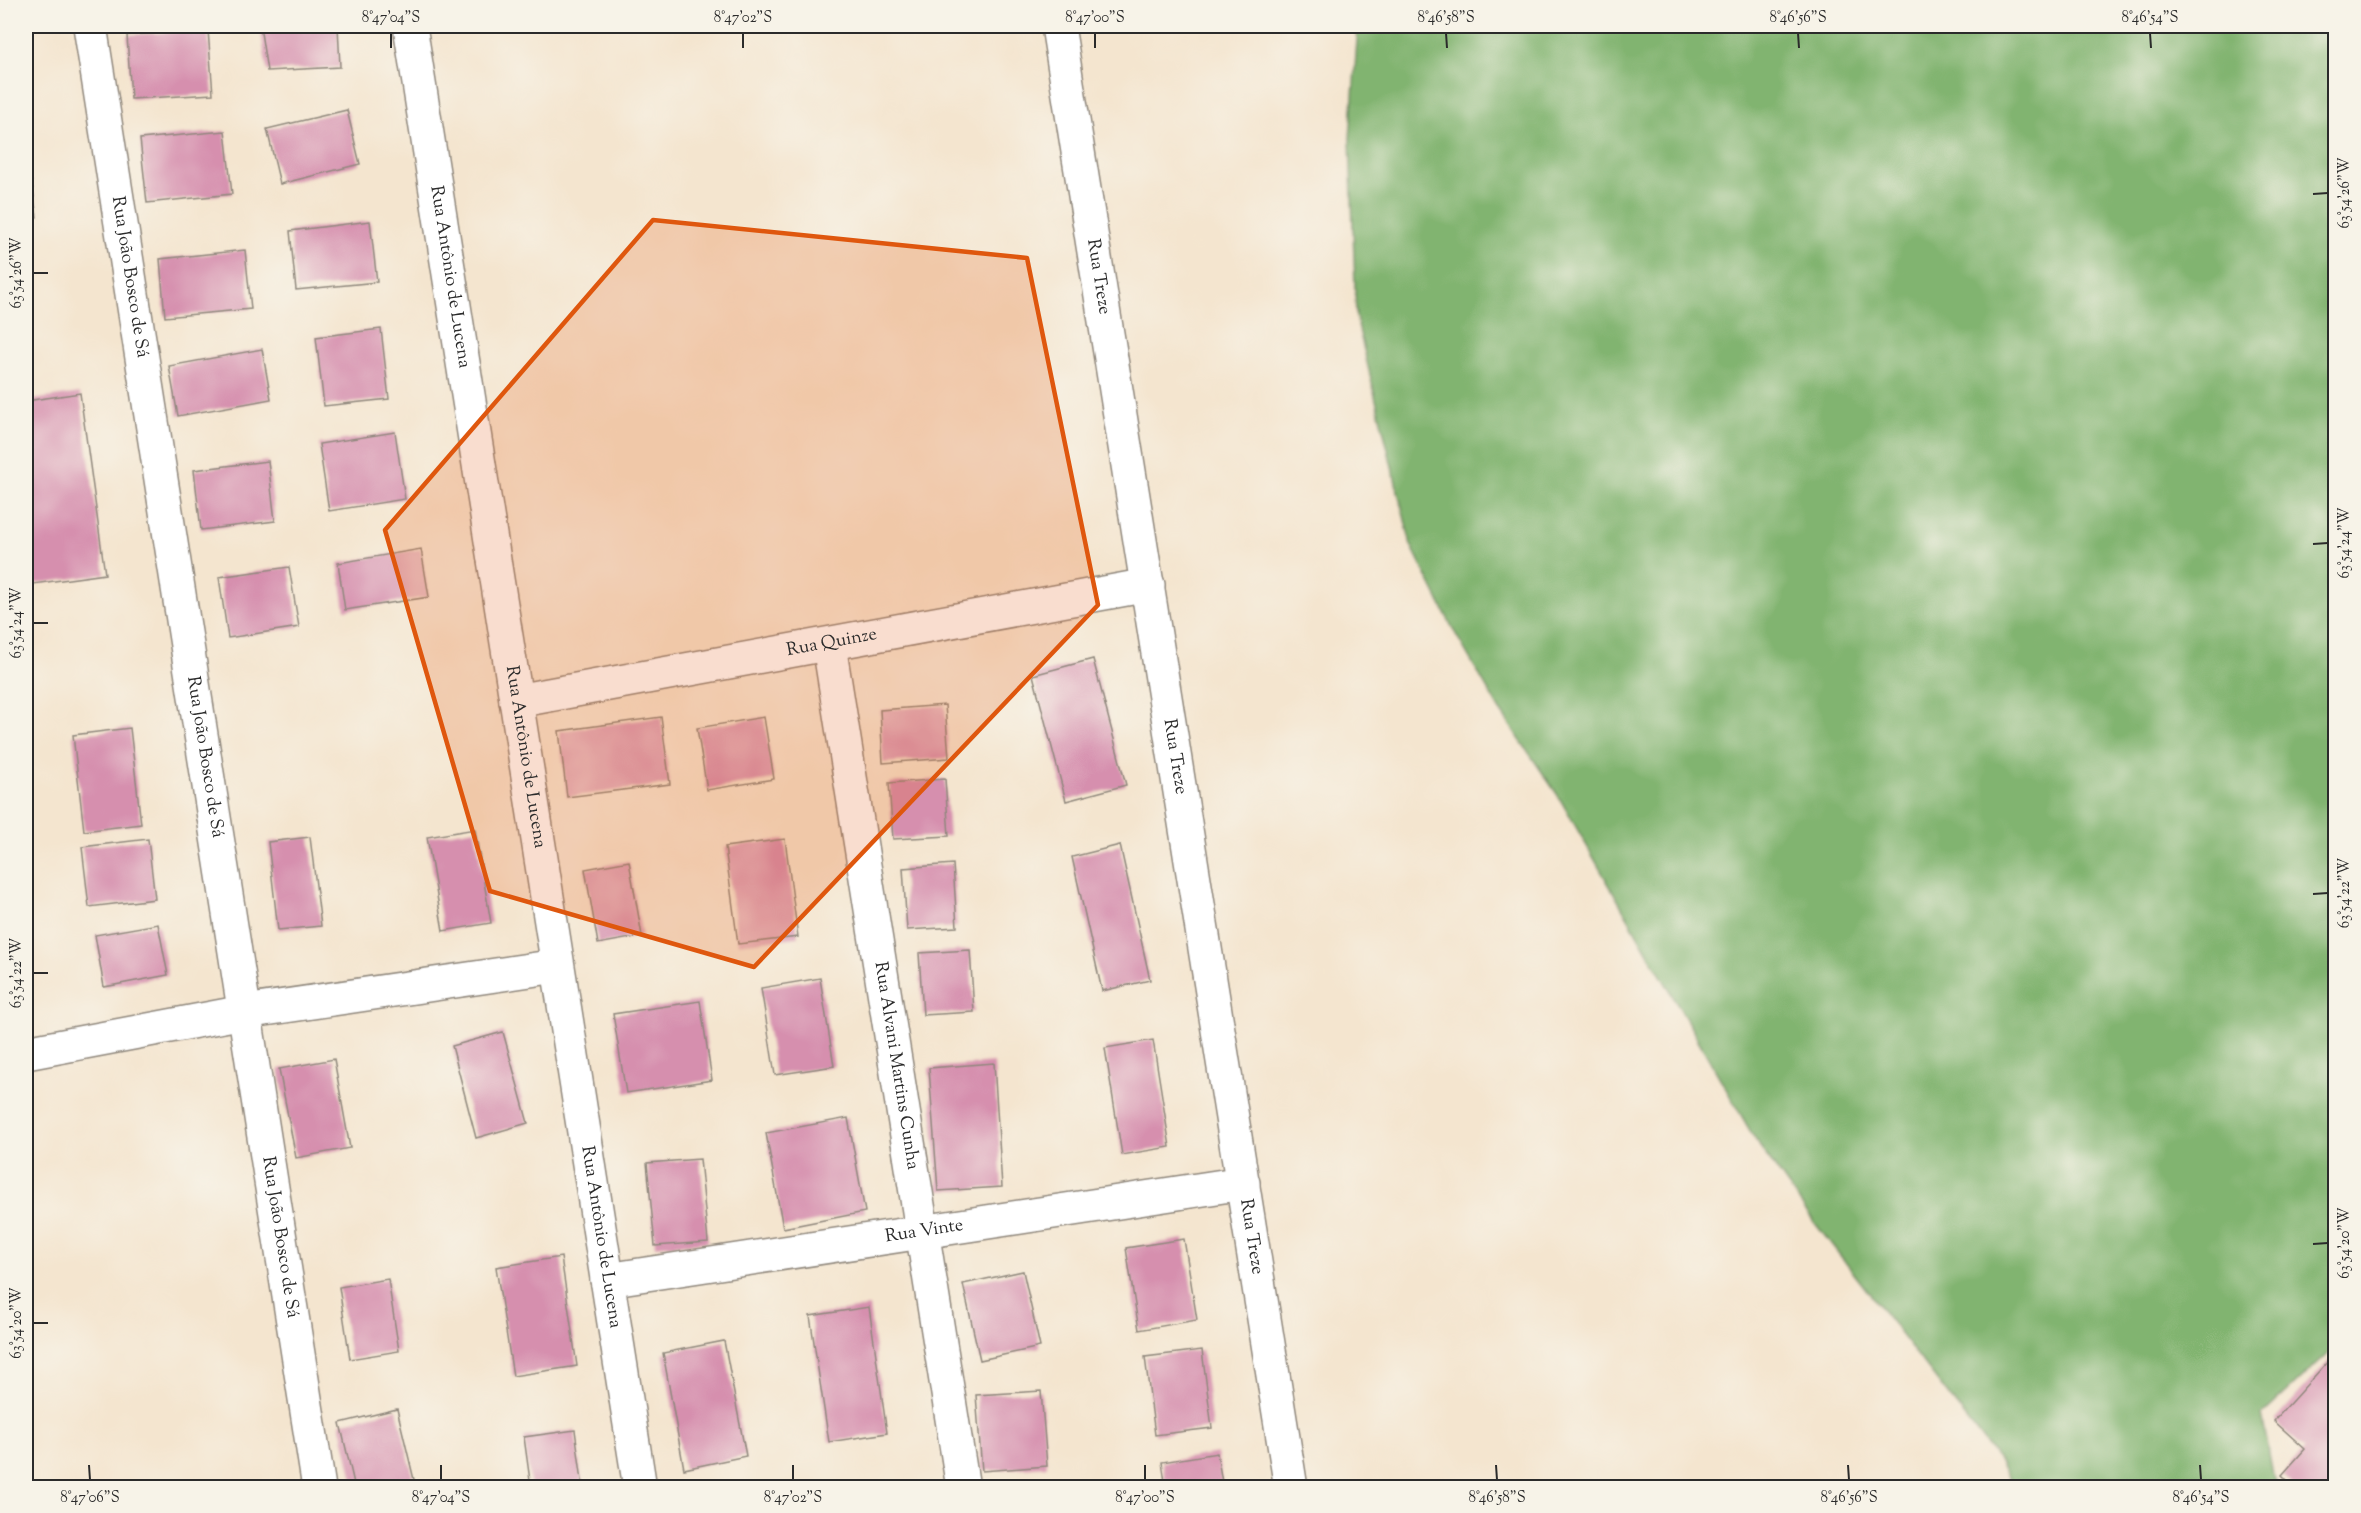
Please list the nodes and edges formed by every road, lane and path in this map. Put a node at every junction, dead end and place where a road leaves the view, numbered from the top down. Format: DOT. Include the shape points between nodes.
graph roads {
  1 [pos="90,26"];
  2 [pos="410,26"];
  3 [pos="1058,26"];
  4 [pos="1148,585"];
  5 [pos="829,645"];
  6 [pos="516,701"];
  7 [pos="557,966"];
  8 [pos="244,1012"];
  9 [pos="26,1053"];
  10 [pos="1243,1183"];
  11 [pos="922,1232"];
  12 [pos="607,1280"];
  13 [pos="319,1488"];
  14 [pos="640,1488"];
  15 [pos="963,1488"];
  16 [pos="1290,1488"];
  1 -- 8 [label="lane, Rua João Bosco de Sá"];
  2 -- 6 [label="lane, Rua Antônio de Lucena"];
  3 -- 4 [label="lane, Rua Treze"];
  4 -- 5 [label="lane, Rua Quinze"];
  4 -- 10 [label="lane, Rua Treze"];
  5 -- 6 [label="lane, Rua Quinze"];
  5 -- 11 [label="lane, Rua Alvani Martins Cunha"];
  6 -- 7 [label="lane, Rua Antônio de Lucena"];
  7 -- 8 [label="lane"];
  7 -- 12 [label="lane, Rua Antônio de Lucena"];
  8 -- 9 [label="lane"];
  8 -- 13 [label="lane, Rua João Bosco de Sá"];
  10 -- 11 [label="lane, Rua Vinte"];
  10 -- 16 [label="lane, Rua Treze"];
  11 -- 12 [label="lane, Rua Vinte"];
  11 -- 15 [label="lane, Rua Alvani Martins Cunha"];
  12 -- 14 [label="lane, Rua Antônio de Lucena"];
}
